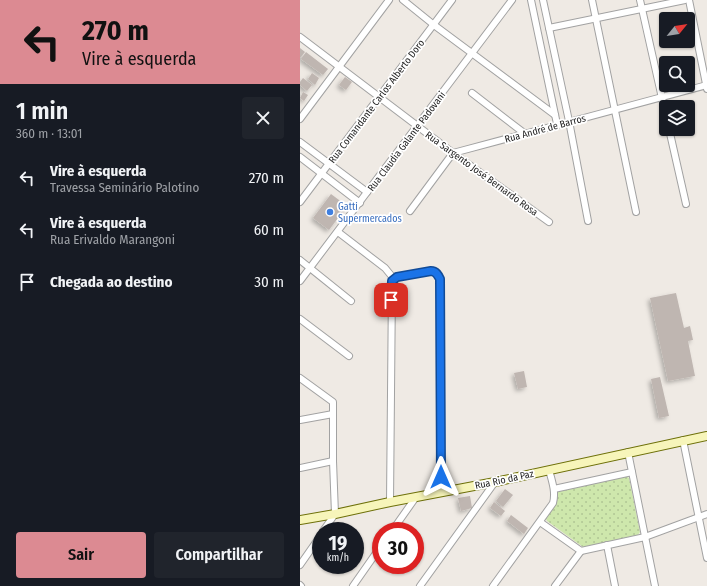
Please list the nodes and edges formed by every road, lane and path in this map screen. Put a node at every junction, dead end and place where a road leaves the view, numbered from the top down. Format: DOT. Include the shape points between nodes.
graph roads {
  1 [pos="389,0"];
  2 [pos="402,0"];
  3 [pos="452,0"];
  4 [pos="512,0"];
  5 [pos="592,0"];
  6 [pos="640,0"];
  7 [pos="685,0"];
  8 [pos="689,0"];
  9 [pos="532,2"];
  10 [pos="544,2"];
  11 [pos="642,9"];
  12 [pos="596,18"];
  13 [pos="434,25"];
  14 [pos="549,28"];
  15 [pos="300,37"];
  16 [pos="472,53"];
  17 [pos="339,67"];
  18 [pos="707,86"];
  19 [pos="472,93"];
  20 [pos="379,97"];
  21 [pos="662,97"];
  22 [pos="663,100"];
  23 [pos="616,109"];
  24 [pos="555,115"];
  25 [pos="300,119"];
  26 [pos="569,121"];
  27 [pos="557,124"];
  28 [pos="418,126"];
  29 [pos="524,133"];
  30 [pos="671,136"];
  31 [pos="300,142"];
  32 [pos="453,153"];
  33 [pos="300,157"];
  34 [pos="329,164"];
  35 [pos="322,173"];
  36 [pos="367,192"];
  37 [pos="300,202"];
  38 [pos="360,203"];
  39 [pos="686,204"];
  40 [pos="410,211"];
  41 [pos="636,212"];
  42 [pos="549,222"];
  43 [pos="588,222"];
  44 [pos="338,232"];
  45 [pos="300,260"];
  46 [pos="310,268"];
  47 [pos="394,279"];
  48 [pos="300,281"];
  49 [pos="351,301"];
  50 [pos="300,319"];
  51 [pos="350,356"];
  52 [pos="300,378"];
  53 [pos="333,414"];
  54 [pos="300,420"];
  55 [pos="707,436"];
  56 [pos="683,440"];
  57 [pos="628,452"];
  58 [pos="333,461"];
  59 [pos="300,468"];
  60 [pos="549,470"];
  61 [pos="632,472"];
  62 [pos="495,482"];
  63 [pos="554,489"];
  64 [pos="441,492"];
  65 [pos="416,497"];
  66 [pos="390,502"];
  67 [pos="335,514"];
  68 [pos="707,514"];
  69 [pos="699,517"];
  70 [pos="300,520"];
  71 [pos="330,522"];
  72 [pos="398,522"];
  73 [pos="540,522"];
  74 [pos="645,537"];
  75 [pos="607,545"];
  76 [pos="312,548"];
  77 [pos="581,551"];
  78 [pos="707,558"];
  79 [pos="372,559"];
  80 [pos="300,565"];
  81 [pos="353,586"];
  82 [pos="420,586"];
  83 [pos="493,586"];
  84 [pos="556,586"];
  85 [pos="615,586"];
  86 [pos="655,586"];
  1 -- 17 [label="street"];
  2 -- 13 [label="street"];
  3 -- 13 [label="street, Rua Comandante Carlos Alberto Doro"];
  4 -- 16 [label="street, Rua Claudia Galante Padovani"];
  5 -- 12 [label="street"];
  6 -- 11 [label="street"];
  7 -- 11 [label="street"];
  8 -- 18 [label="street"];
  9 -- 10 [label="street"];
  9 -- 24 [label="street"];
  10 -- 14 [label="street"];
  11 -- 12 [label="street"];
  11 -- 21 [label="street"];
  12 -- 14 [label="street"];
  12 -- 23 [label="street"];
  13 -- 16 [label="street"];
  13 -- 20 [label="street, Rua Comandante Carlos Alberto Doro"];
  14 -- 26 [label="street"];
  15 -- 17 [label="street, Rua Sargento José Bernardo Rosa"];
  16 -- 24 [label="street"];
  16 -- 28 [label="street, Rua Claudia Galante Padovani"];
  17 -- 20 [label="street, Rua Sargento José Bernardo Rosa"];
  17 -- 25 [label="street"];
  18 -- 21 [label="street, Rua André de Barros"];
  19 -- 29 [label="street"];
  20 -- 28 [label="street, Rua Sargento José Bernardo Rosa"];
  20 -- 34 [label="street, Rua Comandante Carlos Alberto Doro"];
  21 -- 22 [label="street"];
  21 -- 23 [label="street, Rua André de Barros"];
  23 -- 26 [label="street, Rua André de Barros"];
  23 -- 41 [label="street"];
  24 -- 27 [label="street"];
  26 -- 27 [label="street, Rua André de Barros"];
  26 -- 43 [label="street"];
  27 -- 29 [label="street, Rua André de Barros"];
  28 -- 32 [label="street, Rua Sargento José Bernardo Rosa"];
  28 -- 36 [label="street, Rua Claudia Galante Padovani"];
  29 -- 32 [label="street, Rua André de Barros"];
  30 -- 39 [label="street"];
  31 -- 34 [label="street"];
  32 -- 40 [label="street"];
  32 -- 42 [label="street, Rua Sargento José Bernardo Rosa"];
  33 -- 35 [label="street"];
  34 -- 35 [label="street, Rua Comandante Carlos Alberto Doro"];
  34 -- 36 [label="street"];
  35 -- 37 [label="street, Rua Comandante Carlos Alberto Doro"];
  35 -- 38 [label="street"];
  36 -- 38 [label="street, Rua Claudia Galante Padovani"];
  38 -- 44 [label="street, Rua Claudia Galante Padovani"];
  44 -- 46 [label="street, Rua Claudia Galante Padovani"];
  44 -- 47 [label="street"];
  45 -- 46 [label="street"];
  46 -- 48 [label="street, Rua Claudia Galante Padovani"];
  46 -- 49 [label="street"];
  47 -- 64 [label="street" via="431,271 436,272 440,279"];
  47 -- 66 [label="street"];
  50 -- 51 [label="street"];
  52 -- 53 [label="street" via="333,402"];
  53 -- 54 [label="street"];
  53 -- 58 [label="street"];
  55 -- 56 [label="main road, Rua Rio da Paz"];
  56 -- 57 [label="main road, Rua Rio da Paz"];
  56 -- 69 [label="street"];
  57 -- 60 [label="main road, Rua Rio da Paz"];
  57 -- 61 [label="street"];
  58 -- 59 [label="street"];
  58 -- 67 [label="street"];
  60 -- 62 [label="main road, Rua Rio da Paz"];
  60 -- 63 [label="street"];
  61 -- 63 [label="street"];
  61 -- 74 [label="street"];
  62 -- 64 [label="main road, Rua Rio da Paz"];
  62 -- 82 [label="street"];
  63 -- 73 [label="street" via="553,503"];
  64 -- 65 [label="main road, Rua Rio da Paz"];
  65 -- 66 [label="main road, Rua Rio da Paz"];
  65 -- 72 [label="street"];
  66 -- 67 [label="main road, Rua Rio da Paz"];
  67 -- 70 [label="main road, Rua Rio da Paz"];
  67 -- 71 [label="street"];
  68 -- 69 [label="street"];
  69 -- 74 [label="street"];
  69 -- 78 [label="street"];
  73 -- 77 [label="street"];
  73 -- 83 [label="street"];
  74 -- 75 [label="street"];
  74 -- 86 [label="street"];
  75 -- 77 [label="street"];
  75 -- 85 [label="street"];
  76 -- 80 [label="street"];
  77 -- 84 [label="street"];
  79 -- 81 [label="street"];
}
